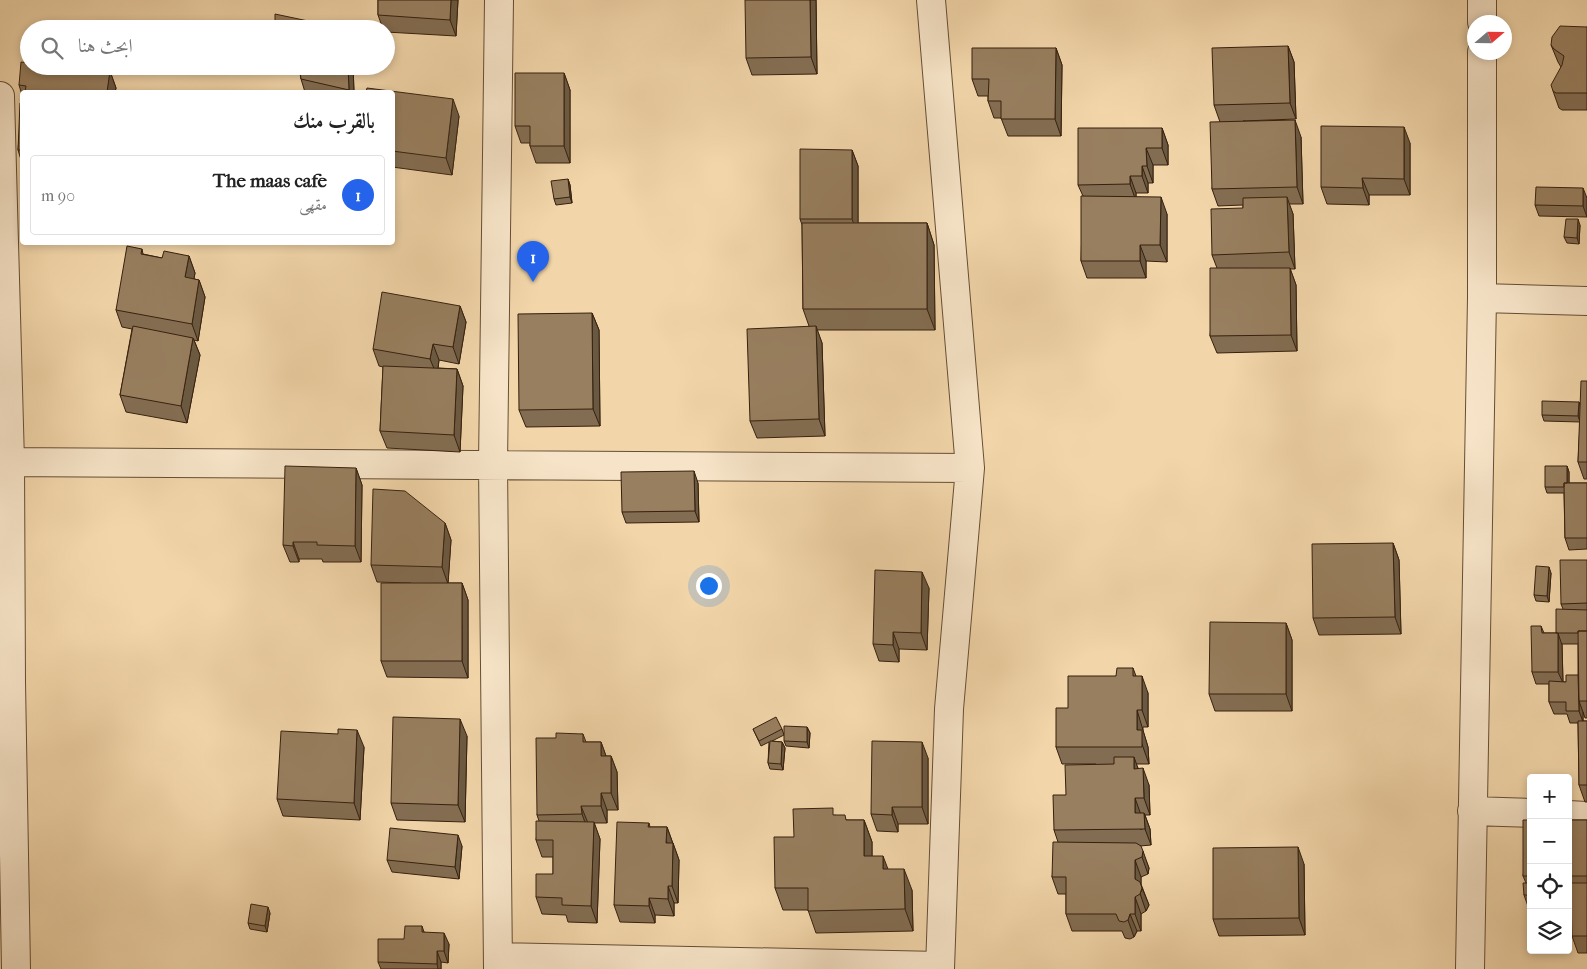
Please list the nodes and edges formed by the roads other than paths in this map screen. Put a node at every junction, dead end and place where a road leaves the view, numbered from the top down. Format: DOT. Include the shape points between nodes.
graph roads {
  1 [pos="498,0"];
  2 [pos="931,0"];
  3 [pos="1482,0"];
  4 [pos="1482,15"];
  5 [pos="1482,60"];
  6 [pos="0,96"];
  7 [pos="1482,298"];
  8 [pos="1587,301"];
  9 [pos="5,462"];
  10 [pos="493,464"];
  11 [pos="970,468"];
  12 [pos="6,682"];
  13 [pos="1472,811"];
  14 [pos="1527,813"];
  15 [pos="1572,815"];
  16 [pos="1587,816"];
  17 [pos="498,963"];
  18 [pos="940,967"];
  19 [pos="16,969"];
  20 [pos="1470,969"];
  1 -- 10 [label="street"];
  2 -- 11 [label="street"];
  3 -- 4 [label="street"];
  5 -- 7 [label="street"];
  6 -- 9 [label="street"];
  7 -- 8 [label="street"];
  7 -- 13 [label="street"];
  9 -- 10 [label="street"];
  9 -- 12 [label="street"];
  10 -- 11 [label="street"];
  10 -- 17 [label="street"];
  11 -- 18 [label="street" via="949,709"];
  12 -- 19 [label="street"];
  13 -- 14 [label="street"];
  13 -- 20 [label="street"];
  15 -- 16 [label="street"];
  17 -- 18 [label="street"];
}
